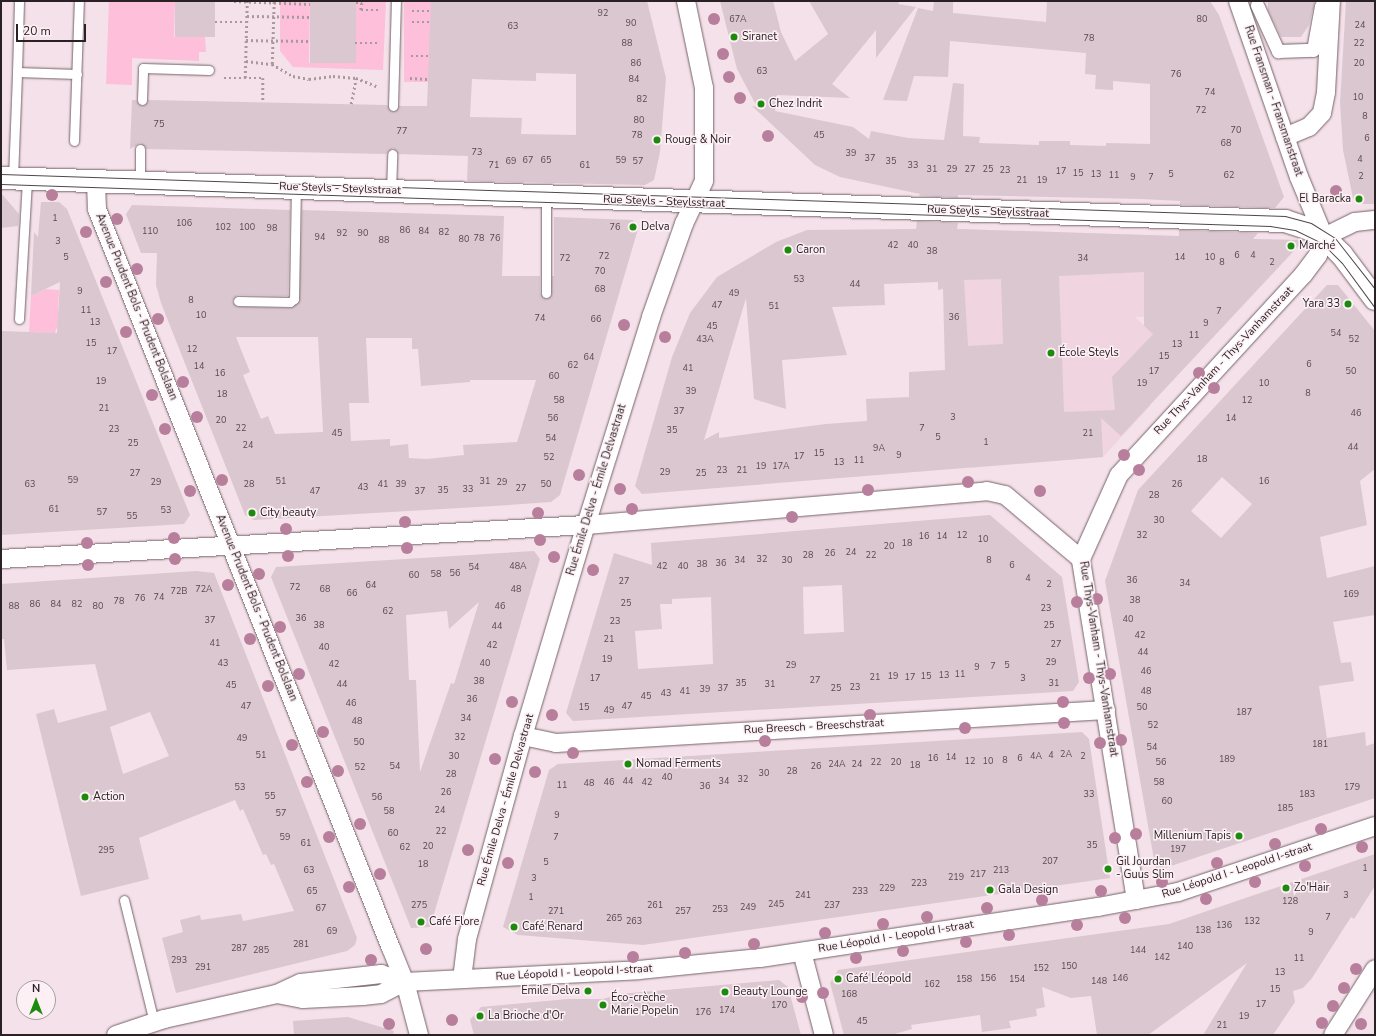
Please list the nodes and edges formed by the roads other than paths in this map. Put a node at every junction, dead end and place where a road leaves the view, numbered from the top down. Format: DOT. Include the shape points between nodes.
graph roads {
  1 [pos="19,1"];
  2 [pos="79,1"];
  3 [pos="396,1"];
  4 [pos="686,1"];
  5 [pos="1238,1"];
  6 [pos="1326,4"];
  7 [pos="1257,5"];
  8 [pos="209,70"];
  9 [pos="16,72"];
  10 [pos="77,74"];
  11 [pos="142,100"];
  12 [pos="393,106"];
  13 [pos="1285,137"];
  14 [pos="74,141"];
  15 [pos="140,149"];
  16 [pos="392,154"];
  17 [pos="14,179"];
  18 [pos="96,182"];
  19 [pos="140,183"];
  20 [pos="296,188"];
  21 [pos="391,191"];
  22 [pos="546,198"];
  23 [pos="694,203"];
  24 [pos="1375,220"];
  25 [pos="1324,237"];
  26 [pos="546,293"];
  27 [pos="1375,299"];
  28 [pos="238,301"];
  29 [pos="20,319"];
  30 [pos="586,525"];
  31 [pos="231,545"];
  32 [pos="1,559"];
  33 [pos="1081,559"];
  34 [pos="1106,710"];
  35 [pos="523,736"];
  36 [pos="1375,826"];
  37 [pos="124,900"];
  38 [pos="1136,900"];
  39 [pos="802,952"];
  40 [pos="1375,969"];
  41 [pos="462,980"];
  42 [pos="405,982"];
  43 [pos="154,1022"];
  44 [pos="116,1035"];
  45 [pos="419,1035"];
  46 [pos="824,1035"];
  47 [pos="1333,1035"];
  1 -- 9 [label="lane"];
  2 -- 10 [label="lane"];
  3 -- 12 [label="lane"];
  4 -- 23 [label="street, Rue Émile Delva - Émile Delvastraat" via="704,88 704,181"];
  5 -- 13 [label="street, Rue Fransman - Fransmanstraat"];
  6 -- 7 [label="street" via="1313,50 1292,48 1278,51"];
  6 -- 13 [label="street" via="1326,92 1322,113 1309,127"];
  8 -- 11 [label="lane" via="143,68"];
  9 -- 10 [label="lane"];
  9 -- 17 [label="lane"];
  10 -- 14 [label="lane"];
  13 -- 25 [label="street, Rue Fransman - Fransmanstraat"];
  15 -- 19 [label="lane"];
  16 -- 21 [label="lane"];
  17 -- 18 [label="street, Rue Steyls - Steylsstraat"];
  17 -- 29 [label="lane"];
  18 -- 19 [label="street, Rue Steyls - Steylsstraat"];
  18 -- 31 [label="street, Avenue Prudent Bols - Prudent Bolslaan" via="97,209"];
  19 -- 20 [label="street, Rue Steyls - Steylsstraat"];
  20 -- 21 [label="street, Rue Steyls - Steylsstraat"];
  20 -- 28 [label="lane" via="294,299 290,302"];
  21 -- 22 [label="street, Rue Steyls - Steylsstraat"];
  22 -- 23 [label="street, Rue Steyls - Steylsstraat"];
  22 -- 26 [label="lane"];
  23 -- 25 [label="street, Rue Steyls - Steylsstraat" via="1285,221"];
  23 -- 30 [label="street, Rue Émile Delva - Émile Delvastraat" via="651,318"];
  24 -- 25 [label="street" via="1355,222"];
  25 -- 27 [label="street, Rue Fransman - Fransmanstraat" via="1342,254"];
  25 -- 33 [label="street, Rue Thys-Vanham - Thys-Vanhamstraat" via="1318,255 1308,269 1119,475"];
  30 -- 31 [label="street"];
  30 -- 33 [label="street" via="993,492 1005,495"];
  30 -- 35 [label="street, Rue Émile Delva - Émile Delvastraat"];
  31 -- 32 [label="street"];
  31 -- 42 [label="street, Avenue Prudent Bols - Prudent Bolslaan"];
  33 -- 34 [label="street, Rue Thys-Vanham - Thys-Vanhamstraat"];
  34 -- 35 [label="street, Rue Breesch - Breeschstraat" via="556,743"];
  34 -- 38 [label="street, Rue Thys-Vanham - Thys-Vanhamstraat"];
  35 -- 41 [label="street, Rue Émile Delva - Émile Delvastraat" via="467,939"];
  36 -- 38 [label="street, Rue Léopold I - Leopold I-straat" via="1178,892"];
  37 -- 43 [label="lane"];
  38 -- 39 [label="street, Rue Léopold I - Leopold I-straat"];
  39 -- 41 [label="street, Rue Léopold I - Leopold I-straat" via="640,970"];
  39 -- 46 [label="street"];
  40 -- 47 [label="street"];
  41 -- 42 [label="street, Rue Léopold I - Leopold I-straat"];
  42 -- 43 [label="street, Rue Léopold I - Leopold I-straat" via="381,974 300,983 277,994"];
  42 -- 45 [label="street, Avenue Prudent Bols - Prudent Bolslaan"];
  43 -- 44 [label="street, Rue Léopold I - Leopold I-straat"];
}
